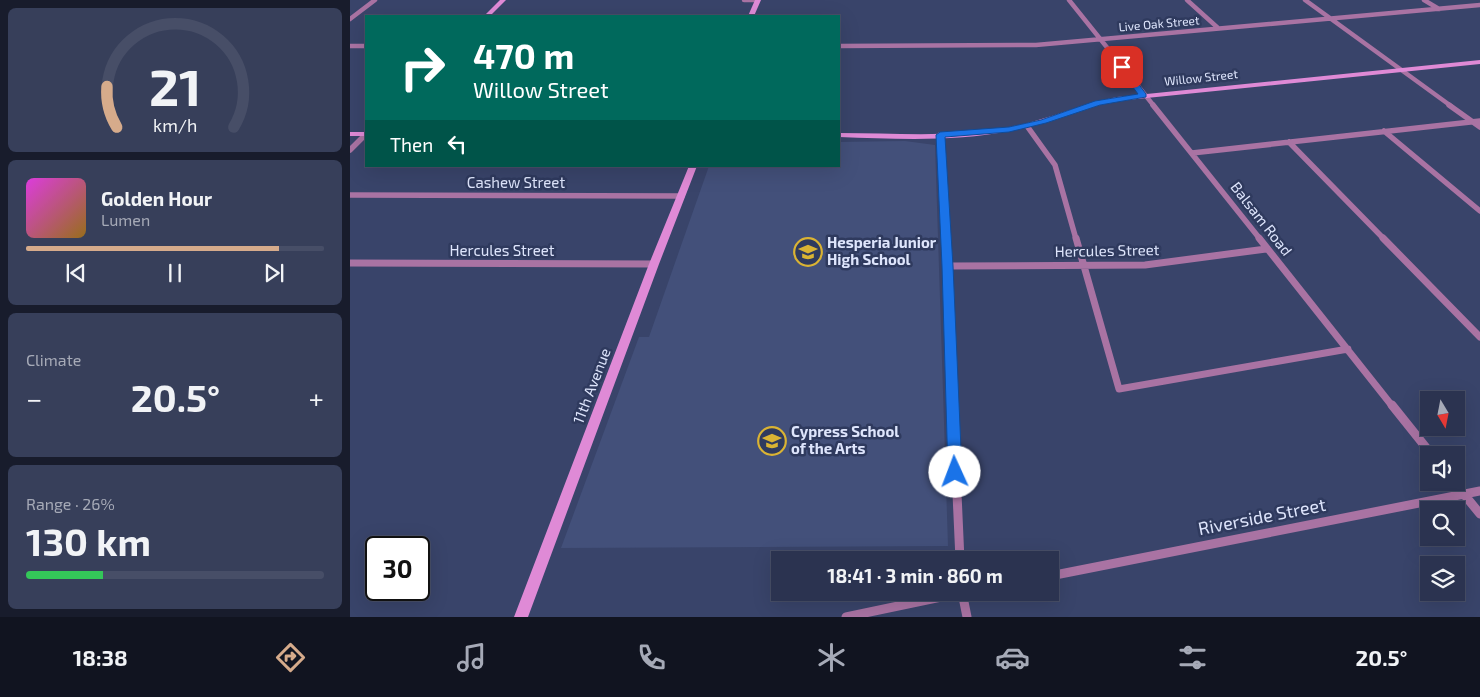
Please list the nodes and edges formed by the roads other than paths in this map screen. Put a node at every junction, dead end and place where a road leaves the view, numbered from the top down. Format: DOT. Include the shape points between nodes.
graph roads {
  1 [pos="375,0"];
  2 [pos="503,0"];
  3 [pos="744,0"];
  4 [pos="758,0"];
  5 [pos="1069,0"];
  6 [pos="1187,0"];
  7 [pos="1305,0"];
  8 [pos="1424,0"];
  9 [pos="1480,5"];
  10 [pos="1439,9"];
  11 [pos="488,15"];
  12 [pos="751,15"];
  13 [pos="350,18"];
  14 [pos="1331,19"];
  15 [pos="1218,28"];
  16 [pos="1100,39"];
  17 [pos="350,46"];
  18 [pos="365,46"];
  19 [pos="840,46"];
  20 [pos="1480,62"];
  21 [pos="1402,70"];
  22 [pos="1144,95"];
  23 [pos="1480,121"];
  24 [pos="1472,122"];
  25 [pos="1027,126"];
  26 [pos="1480,127"];
  27 [pos="1384,132"];
  28 [pos="350,134"];
  29 [pos="365,134"];
  30 [pos="840,134"];
  31 [pos="365,135"];
  32 [pos="940,135"];
  33 [pos="1289,142"];
  34 [pos="350,150"];
  35 [pos="1192,153"];
  36 [pos="693,167"];
  37 [pos="350,196"];
  38 [pos="682,196"];
  39 [pos="1480,211"];
  40 [pos="1266,249"];
  41 [pos="350,263"];
  42 [pos="654,264"];
  43 [pos="1083,265"];
  44 [pos="948,266"];
  45 [pos="1480,337"];
  46 [pos="1348,349"];
  47 [pos="1425,446"];
  48 [pos="1461,491"];
  49 [pos="1480,491"];
  50 [pos="1463,494"];
  51 [pos="1480,514"];
  52 [pos="960,551"];
  53 [pos="1059,574"];
  54 [pos="924,601"];
  55 [pos="964,601"];
  56 [pos="521,617"];
  57 [pos="846,617"];
  58 [pos="967,617"];
  1 -- 13 [label="street"];
  2 -- 11 [label="street"];
  3 -- 4 [label="street"];
  4 -- 12 [label="street"];
  5 -- 16 [label="street, Balsam Road"];
  6 -- 15 [label="street"];
  7 -- 14 [label="street"];
  8 -- 10 [label="street"];
  9 -- 10 [label="street, Live Oak Street"];
  10 -- 14 [label="street, Live Oak Street"];
  14 -- 15 [label="street, Live Oak Street"];
  14 -- 21 [label="street"];
  15 -- 16 [label="street, Live Oak Street"];
  16 -- 19 [label="street, Live Oak Street" via="1036,45"];
  16 -- 22 [label="street, Balsam Road"];
  17 -- 18 [label="street"];
  20 -- 21 [label="street, Willow Street"];
  21 -- 22 [label="street, Willow Street"];
  21 -- 24 [label="street"];
  22 -- 25 [label="street, Willow Street" via="1098,102"];
  22 -- 35 [label="street, Balsam Road"];
  23 -- 24 [label="street"];
  24 -- 26 [label="street"];
  24 -- 27 [label="street"];
  25 -- 32 [label="street, Willow Street"];
  25 -- 43 [label="street" via="1055,165"];
  27 -- 33 [label="street"];
  27 -- 39 [label="street"];
  28 -- 29 [label="street"];
  30 -- 32 [label="street, Willow Street"];
  31 -- 34 [label="street"];
  32 -- 44 [label="street"];
  33 -- 35 [label="street"];
  33 -- 45 [label="street"];
  35 -- 40 [label="street, Balsam Road"];
  36 -- 38 [label="street, 11th Avenue"];
  37 -- 38 [label="street, Cashew Street"];
  38 -- 42 [label="street, 11th Avenue"];
  40 -- 43 [label="street, Hercules Street" via="1145,266"];
  40 -- 46 [label="street, Balsam Road"];
  41 -- 42 [label="street, Hercules Street"];
  42 -- 56 [label="street, 11th Avenue"];
  43 -- 44 [label="street, Hercules Street"];
  43 -- 46 [label="street" via="1119,389"];
  44 -- 52 [label="street"];
  46 -- 47 [label="street, Balsam Road"];
  48 -- 50 [label="street"];
  49 -- 50 [label="street, Riverside Street"];
  50 -- 51 [label="street"];
  50 -- 53 [label="street, Riverside Street"];
  54 -- 57 [label="street"];
  55 -- 58 [label="street"];
}
